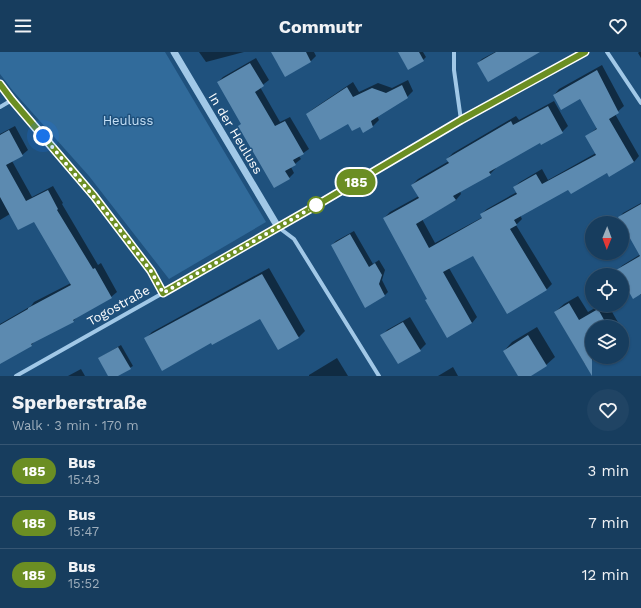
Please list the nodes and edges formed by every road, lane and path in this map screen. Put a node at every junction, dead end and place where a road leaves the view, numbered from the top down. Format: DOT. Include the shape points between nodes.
graph roads {
  1 [pos="174,52"];
  2 [pos="454,52"];
  3 [pos="585,52"];
  4 [pos="607,52"];
  5 [pos="0,84"];
  6 [pos="12,100"];
  7 [pos="641,103"];
  8 [pos="0,107"];
  9 [pos="461,120"];
  10 [pos="278,227"];
  11 [pos="163,293"];
  12 [pos="16,376"];
  13 [pos="379,376"];
  1 -- 10 [label="street, In der Heuluss"];
  2 -- 9 [label="street"];
  3 -- 9 [label="street, Togostraße"];
  4 -- 7 [label="street"];
  5 -- 6 [label="street"];
  6 -- 8 [label="street"];
  6 -- 11 [label="street" via="94,196 151,271"];
  9 -- 10 [label="street, Togostraße"];
  10 -- 11 [label="street, Togostraße"];
  10 -- 13 [label="street" via="294,239"];
  11 -- 12 [label="street, Togostraße"];
}
